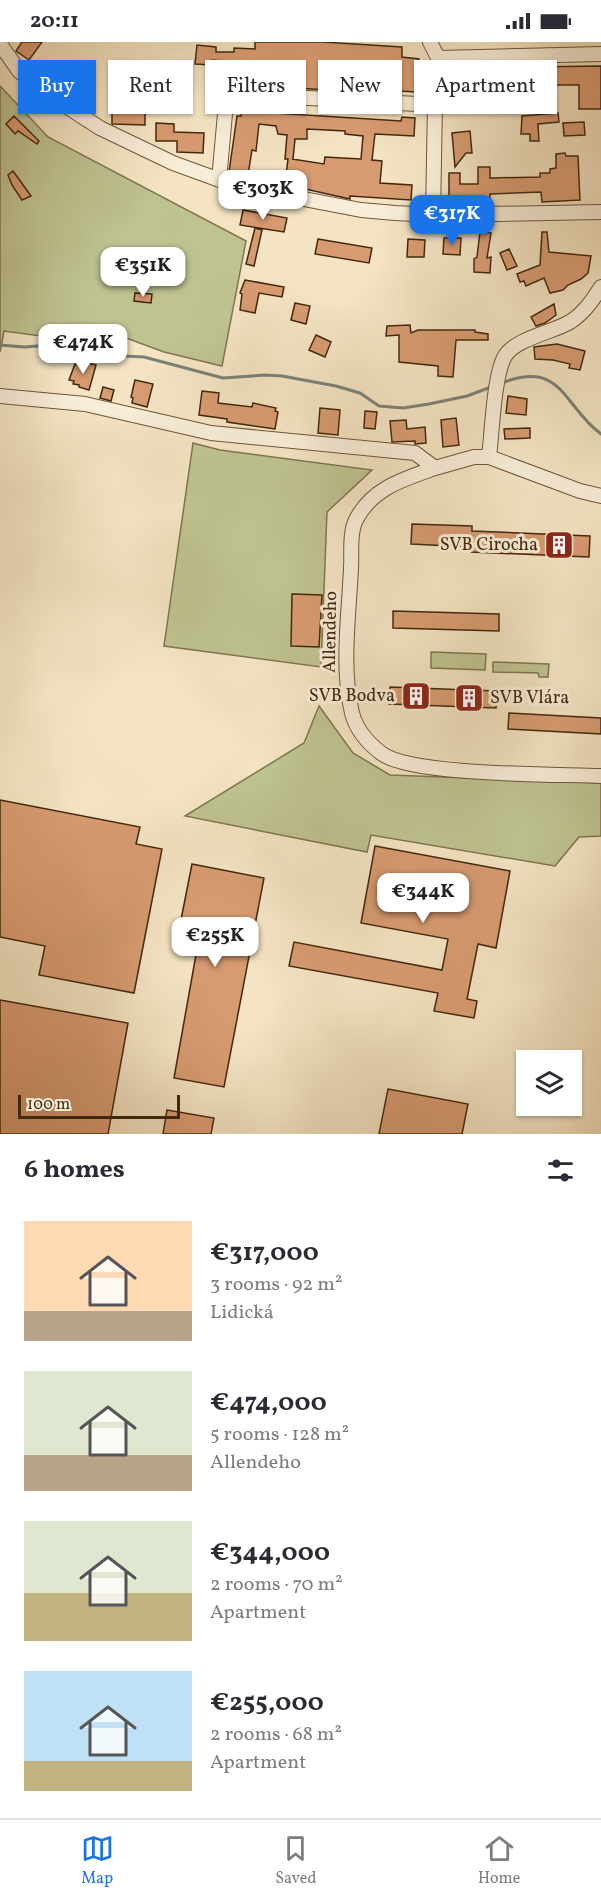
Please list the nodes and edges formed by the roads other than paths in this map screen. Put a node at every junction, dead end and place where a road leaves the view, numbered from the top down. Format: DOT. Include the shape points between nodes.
graph roads {
  1 [pos="430,42"];
  2 [pos="0,44"];
  3 [pos="601,54"];
  4 [pos="438,58"];
  5 [pos="414,104"];
  6 [pos="435,114"];
  7 [pos="219,180"];
  8 [pos="601,212"];
  9 [pos="433,214"];
  10 [pos="601,287"];
  11 [pos="601,307"];
  12 [pos="584,312"];
  13 [pos="0,396"];
  14 [pos="489,457"];
  15 [pos="435,468"];
  16 [pos="601,496"];
  17 [pos="601,776"];
  1 -- 4 [label="street"];
  2 -- 7 [label="street" via="19,71 99,128"];
  3 -- 4 [label="street"];
  5 -- 7 [label="street" via="235,94 226,103"];
  6 -- 9 [label="street"];
  7 -- 9 [label="street" via="362,210"];
  8 -- 9 [label="street"];
  10 -- 12 [label="street"];
  11 -- 12 [label="street"];
  12 -- 14 [label="street" via="506,354 499,369"];
  13 -- 15 [label="street" via="85,404 211,433 415,453"];
  14 -- 15 [label="street, Allendeho"];
  14 -- 16 [label="street, Allendeho"];
  15 -- 17 [label="street, Allendeho" via="378,492 355,520 348,689 352,715 361,733 382,754 404,763 442,769"];
}
